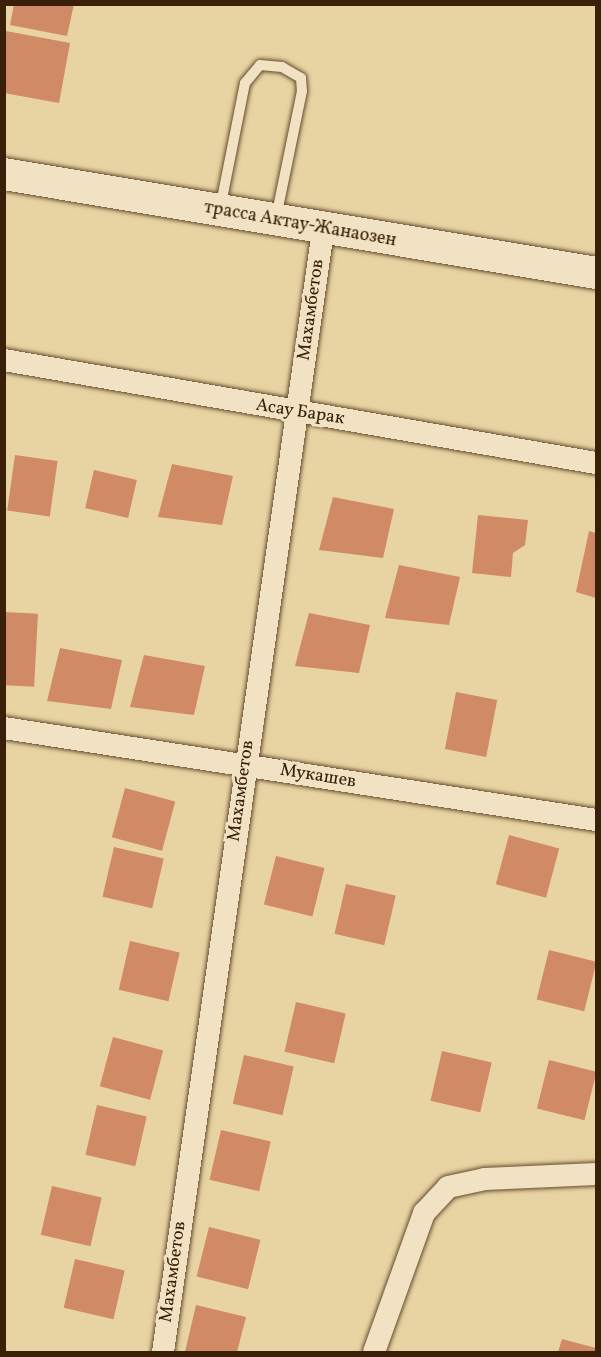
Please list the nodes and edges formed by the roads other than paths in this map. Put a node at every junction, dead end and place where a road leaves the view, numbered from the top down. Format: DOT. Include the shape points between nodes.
graph roads {
  1 [pos="4,174"];
  2 [pos="219,212"];
  3 [pos="275,221"];
  4 [pos="323,230"];
  5 [pos="597,273"];
  6 [pos="4,360"];
  7 [pos="297,413"];
  8 [pos="597,463"];
  9 [pos="4,728"];
  10 [pos="246,765"];
  11 [pos="597,820"];
  12 [pos="597,1174"];
  13 [pos="163,1353"];
  14 [pos="374,1353"];
  1 -- 2 [label="main road, трасса Актау-Жанаозен"];
  2 -- 3 [label="main road, трасса Актау-Жанаозен"];
  2 -- 3 [label="lane" via="245,83 260,65 282,67 301,78 302,91"];
  3 -- 4 [label="main road, трасса Актау-Жанаозен"];
  4 -- 5 [label="main road, трасса Актау-Жанаозен"];
  4 -- 7 [label="street, Махамбетов"];
  6 -- 7 [label="street, Асау Барак"];
  7 -- 8 [label="street, Асау Барак"];
  7 -- 10 [label="street, Махамбетов"];
  9 -- 10 [label="street, Мукашев"];
  10 -- 11 [label="street, Мукашев"];
  10 -- 13 [label="street, Махамбетов"];
  12 -- 14 [label="street" via="485,1179 448,1187 424,1213"];
}
